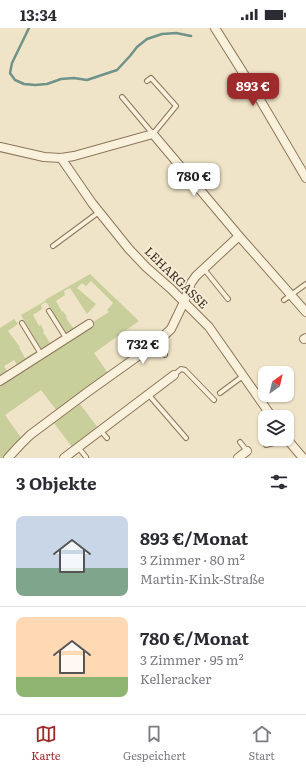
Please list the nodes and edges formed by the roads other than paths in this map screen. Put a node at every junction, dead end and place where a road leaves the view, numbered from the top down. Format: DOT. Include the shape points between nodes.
graph roads {
  1 [pos="215,28"];
  2 [pos="147,81"];
  3 [pos="122,97"];
  4 [pos="153,134"];
  5 [pos="0,145"];
  6 [pos="61,158"];
  7 [pos="306,178"];
  8 [pos="99,212"];
  9 [pos="239,236"];
  10 [pos="53,246"];
  11 [pos="204,269"];
  12 [pos="306,284"];
  13 [pos="288,297"];
  14 [pos="228,299"];
  15 [pos="184,302"];
  16 [pos="48,311"];
  17 [pos="306,312"];
  18 [pos="22,323"];
  19 [pos="89,324"];
  20 [pos="66,338"];
  21 [pos="155,344"];
  22 [pos="41,354"];
  23 [pos="165,355"];
  24 [pos="174,374"];
  25 [pos="243,376"];
  26 [pos="0,381"];
  27 [pos="220,393"];
  28 [pos="148,394"];
  29 [pos="214,400"];
  30 [pos="267,410"];
  31 [pos="100,430"];
  32 [pos="107,438"];
  33 [pos="186,438"];
  34 [pos="240,442"];
  35 [pos="293,446"];
  36 [pos="78,447"];
  37 [pos="247,450"];
  38 [pos="86,457"];
  39 [pos="8,458"];
  40 [pos="64,458"];
  41 [pos="238,458"];
  42 [pos="303,458"];
  1 -- 7 [label="street"];
  2 -- 4 [label="lane" via="151,78 176,106"];
  3 -- 4 [label="lane"];
  4 -- 6 [label="street"];
  4 -- 9 [label="street"];
  5 -- 6 [label="street" via="44,157"];
  6 -- 8 [label="street, LEHARGASSE"];
  8 -- 10 [label="lane"];
  8 -- 15 [label="street, LEHARGASSE" via="146,267"];
  9 -- 11 [label="street"];
  9 -- 13 [label="street"];
  11 -- 14 [label="lane"];
  11 -- 15 [label="street" via="196,276"];
  12 -- 13 [label="lane"];
  13 -- 17 [label="street"];
  15 -- 21 [label="street" via="171,329"];
  15 -- 25 [label="street, LEHARGASSE" via="209,327"];
  16 -- 20 [label="lane"];
  18 -- 22 [label="lane"];
  19 -- 20 [label="street"];
  20 -- 22 [label="street"];
  21 -- 23 [label="lane"];
  21 -- 39 [label="street" via="30,435"];
  22 -- 26 [label="street"];
  24 -- 28 [label="street"];
  24 -- 29 [label="lane" via="181,369 185,370"];
  25 -- 27 [label="lane"];
  25 -- 30 [label="street, LEHARGASSE"];
  28 -- 31 [label="street"];
  28 -- 33 [label="lane"];
  31 -- 32 [label="lane"];
  31 -- 36 [label="street"];
  34 -- 37 [label="lane"];
  35 -- 42 [label="street"];
  36 -- 38 [label="lane"];
  36 -- 40 [label="street"];
  37 -- 41 [label="street"];
}
